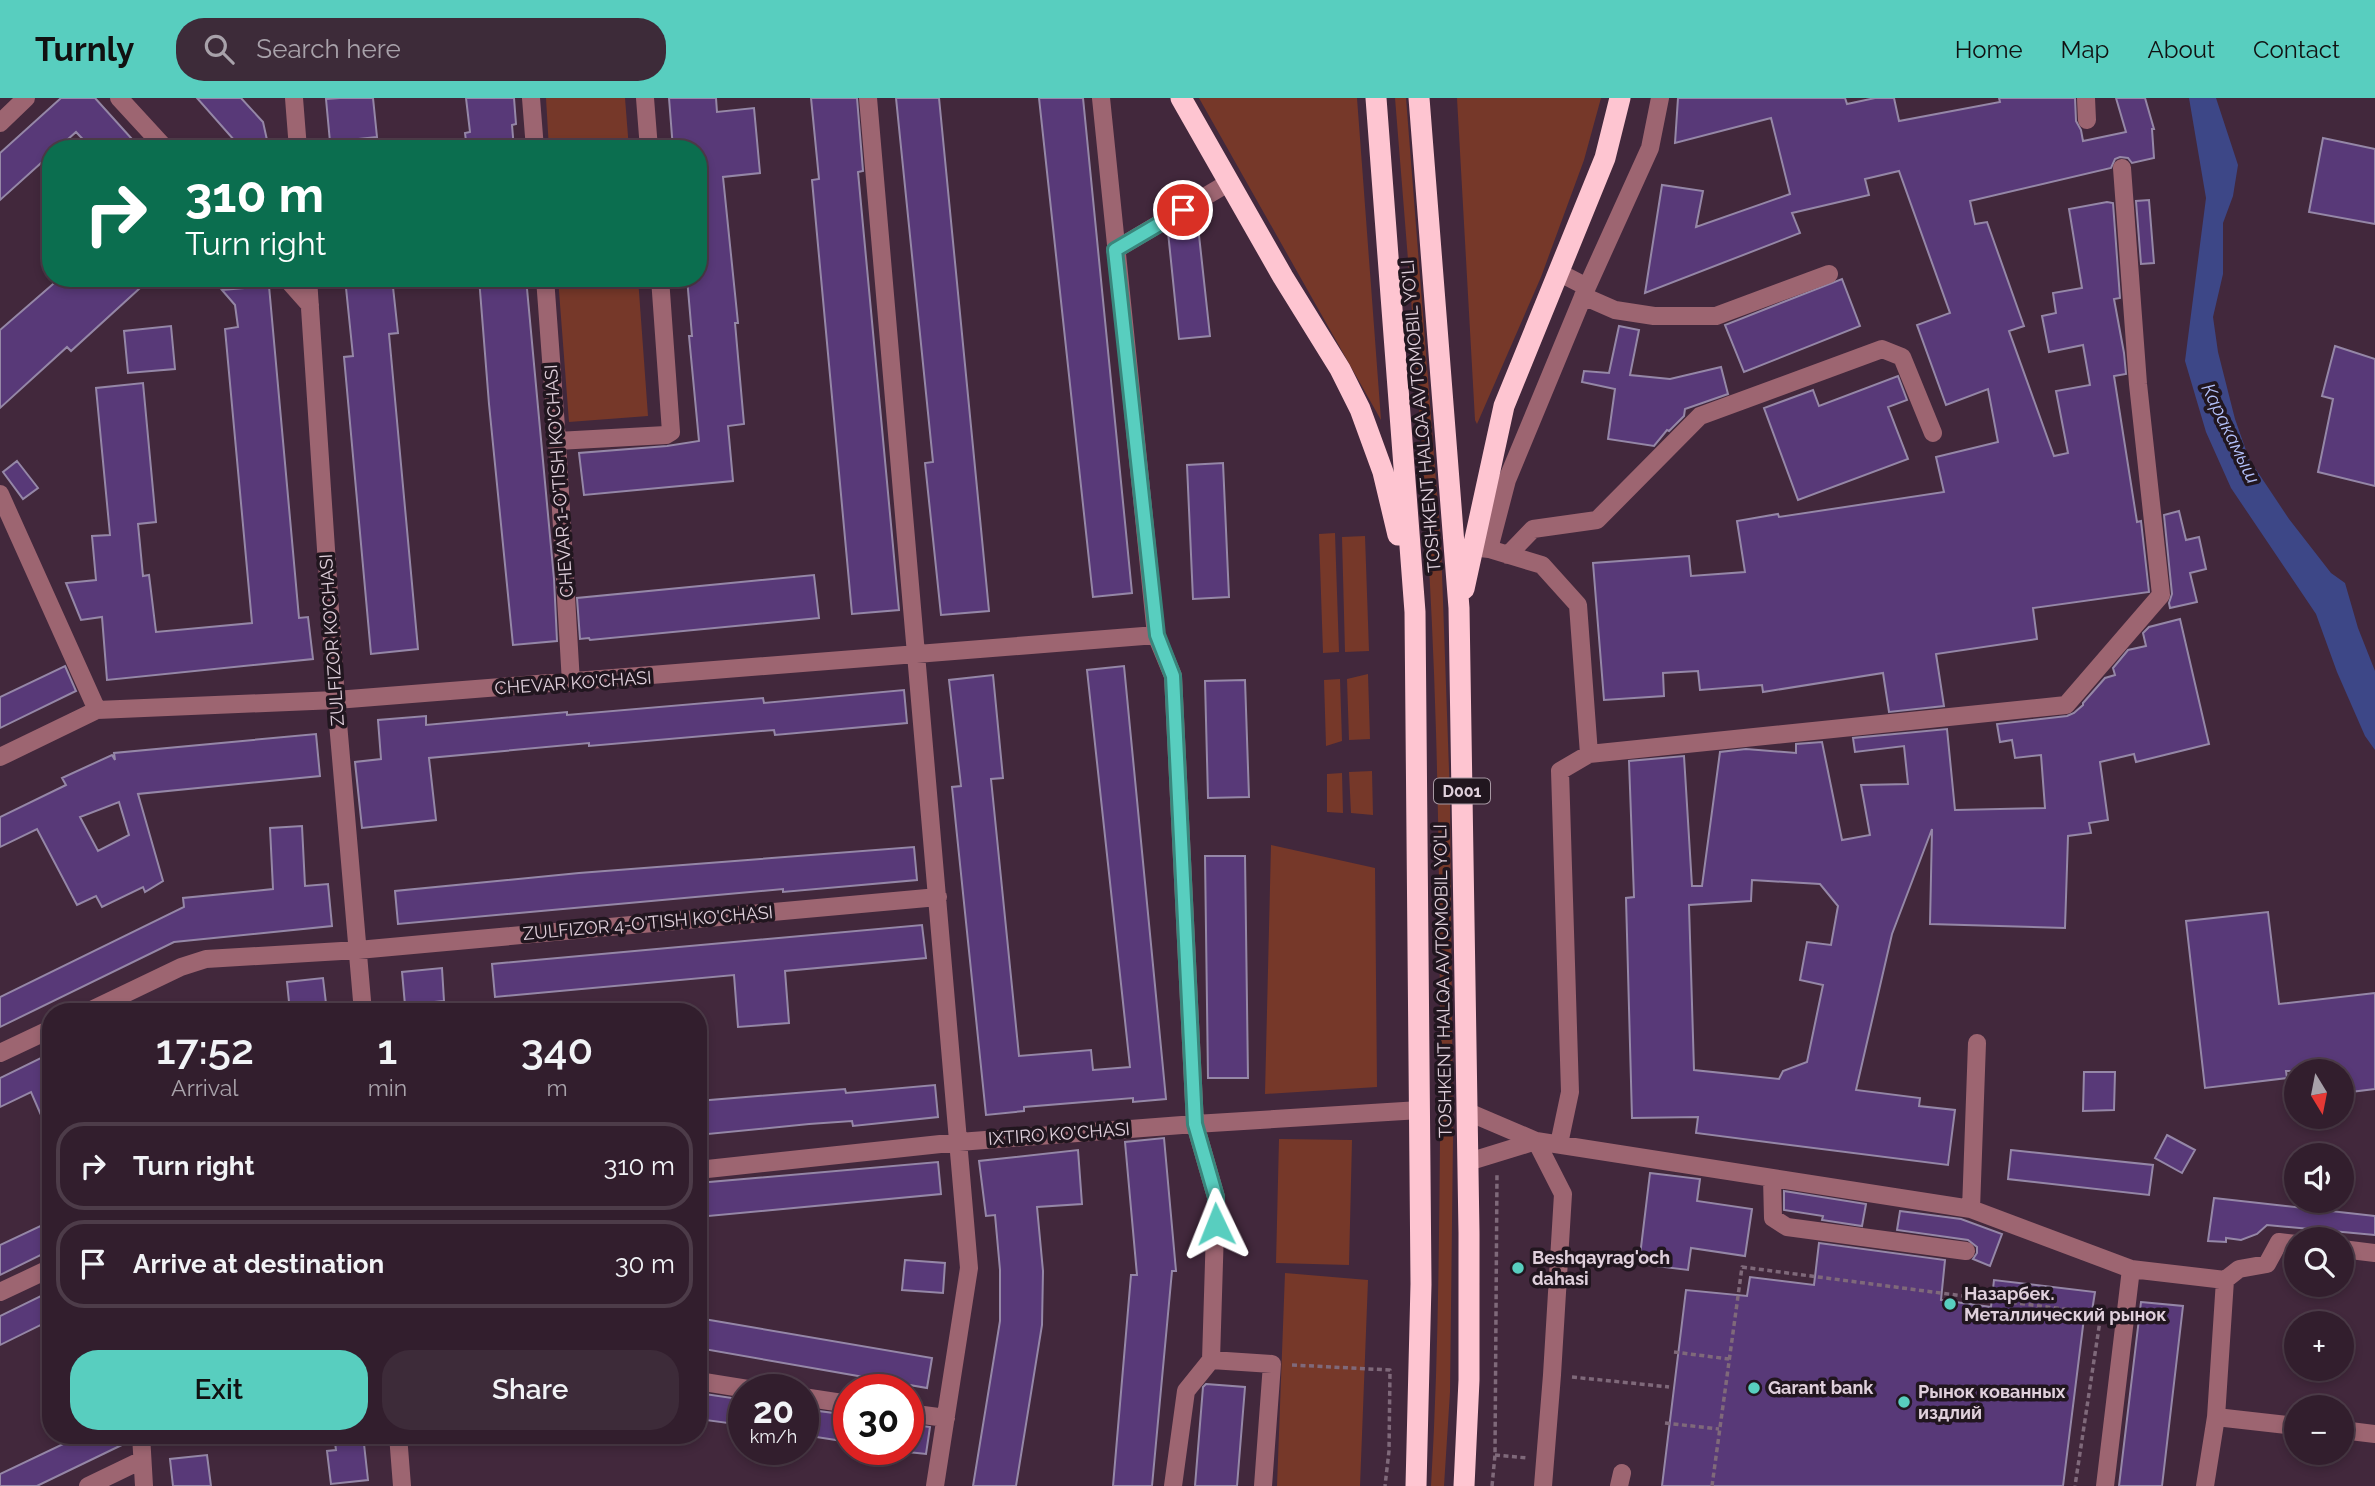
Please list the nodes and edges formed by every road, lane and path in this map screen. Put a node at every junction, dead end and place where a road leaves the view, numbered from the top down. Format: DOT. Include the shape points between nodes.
graph roads {
  1 [pos="26,98"];
  2 [pos="119,98"];
  3 [pos="294,98"];
  4 [pos="531,98"];
  5 [pos="645,98"];
  6 [pos="869,98"];
  7 [pos="1101,98"];
  8 [pos="1181,98"];
  9 [pos="1376,98"];
  10 [pos="1419,98"];
  11 [pos="1620,98"];
  12 [pos="1660,98"];
  13 [pos="2086,98"];
  14 [pos="2087,120"];
  15 [pos="0,123"];
  16 [pos="158,140"];
  17 [pos="297,140"];
  18 [pos="533,140"];
  19 [pos="648,140"];
  20 [pos="2122,167"];
  21 [pos="1228,183"];
  22 [pos="1115,250"];
  23 [pos="1558,272"];
  24 [pos="1829,274"];
  25 [pos="294,287"];
  26 [pos="309,287"];
  27 [pos="546,287"];
  28 [pos="661,287"];
  29 [pos="1585,292"];
  30 [pos="310,305"];
  31 [pos="1933,433"];
  32 [pos="557,441"];
  33 [pos="0,494"];
  34 [pos="1482,549"];
  35 [pos="1508,555"];
  36 [pos="1459,608"];
  37 [pos="1415,612"];
  38 [pos="1157,635"];
  39 [pos="916,655"];
  40 [pos="571,683"];
  41 [pos="336,700"];
  42 [pos="97,710"];
  43 [pos="1588,754"];
  44 [pos="0,757"];
  45 [pos="938,897"];
  46 [pos="358,950"];
  47 [pos="110,1003"];
  48 [pos="362,1003"];
  49 [pos="42,1033"];
  50 [pos="1977,1043"];
  51 [pos="0,1054"];
  52 [pos="1420,1110"];
  53 [pos="1468,1112"];
  54 [pos="1195,1124"];
  55 [pos="1536,1141"];
  56 [pos="959,1142"];
  57 [pos="1559,1144"];
  58 [pos="1497,1153"];
  59 [pos="1468,1162"];
  60 [pos="707,1169"];
  61 [pos="1772,1178"];
  62 [pos="1971,1209"];
  63 [pos="2284,1243"];
  64 [pos="2354,1250"];
  65 [pos="1966,1251"];
  66 [pos="2375,1253"];
  67 [pos="2132,1269"];
  68 [pos="42,1272"];
  69 [pos="2225,1280"];
  70 [pos="0,1292"];
  71 [pos="1674,1352"];
  72 [pos="1729,1359"];
  73 [pos="1211,1360"];
  74 [pos="1272,1364"];
  75 [pos="1552,1375"];
  76 [pos="707,1382"];
  77 [pos="728,1386"];
  78 [pos="1669,1387"];
  79 [pos="924,1415"];
  80 [pos="2216,1417"];
  81 [pos="946,1418"];
  82 [pos="1665,1423"];
  83 [pos="2284,1425"];
  84 [pos="1719,1429"];
  85 [pos="2354,1431"];
  86 [pos="2375,1434"];
  87 [pos="141,1444"];
  88 [pos="399,1444"];
  89 [pos="1495,1455"];
  90 [pos="1520,1458"];
  91 [pos="142,1460"];
  92 [pos="88,1486"];
  93 [pos="145,1486"];
  94 [pos="402,1486"];
  95 [pos="935,1486"];
  96 [pos="1173,1486"];
  97 [pos="1263,1486"];
  98 [pos="1385,1486"];
  99 [pos="1416,1486"];
  100 [pos="1464,1486"];
  101 [pos="1492,1486"];
  102 [pos="1542,1486"];
  103 [pos="1712,1486"];
  104 [pos="2075,1486"];
  105 [pos="2105,1486"];
  106 [pos="2205,1486"];
  1 -- 15 [label="street"];
  2 -- 16 [label="street"];
  3 -- 17 [label="street"];
  4 -- 18 [label="street"];
  5 -- 19 [label="street"];
  6 -- 39 [label="street"];
  7 -- 22 [label="street"];
  8 -- 21 [label="highway"];
  9 -- 37 [label="highway, TOSHKENT HALQA AVTOMOBIL YO'LI / D001"];
  10 -- 36 [label="highway, TOSHKENT HALQA AVTOMOBIL YO'LI / D001"];
  11 -- 23 [label="highway" via="1605,158"];
  12 -- 29 [label="street" via="1650,148"];
  13 -- 14 [label="street"];
  20 -- 43 [label="street" via="2138,384 2161,595 2066,705"];
  21 -- 22 [label="street"];
  21 -- 37 [label="highway" via="1360,409 1390,499"];
  22 -- 38 [label="street"];
  23 -- 29 [label="street"];
  23 -- 34 [label="highway" via="1504,406"];
  24 -- 29 [label="street" via="1716,316 1615,310"];
  25 -- 30 [label="street"];
  26 -- 30 [label="street, ZULFIZOR KO'CHASI"];
  27 -- 32 [label="street, CHEVAR 1-O'TISH KO'CHASI"];
  28 -- 32 [label="street" via="671,432"];
  29 -- 34 [label="street"];
  30 -- 41 [label="street, ZULFIZOR KO'CHASI"];
  31 -- 35 [label="street" via="1902,357 1882,349 1700,416 1597,520 1533,529"];
  32 -- 40 [label="street, CHEVAR 1-O'TISH KO'CHASI"];
  33 -- 42 [label="street"];
  34 -- 35 [label="street"];
  34 -- 36 [label="highway"];
  35 -- 43 [label="street" via="1542,565 1578,605"];
  36 -- 53 [label="highway, TOSHKENT HALQA AVTOMOBIL YO'LI / D001"];
  37 -- 52 [label="highway, TOSHKENT HALQA AVTOMOBIL YO'LI / D001"];
  38 -- 39 [label="street, CHEVAR KO'CHASI"];
  38 -- 54 [label="street" via="1173,676"];
  39 -- 40 [label="street, CHEVAR KO'CHASI"];
  39 -- 45 [label="street"];
  40 -- 41 [label="street, CHEVAR KO'CHASI"];
  41 -- 42 [label="street, CHEVAR KO'CHASI"];
  41 -- 46 [label="street, ZULFIZOR KO'CHASI"];
  42 -- 44 [label="street, CHEVAR KO'CHASI"];
  43 -- 57 [label="street" via="1560,771 1570,1092"];
  45 -- 46 [label="street, ZULFIZOR 4-O'TISH KO'CHASI"];
  45 -- 56 [label="street"];
  46 -- 47 [label="street, ZULFIZOR 4-O'TISH KO'CHASI" via="206,959"];
  46 -- 48 [label="street, ZULFIZOR KO'CHASI"];
  49 -- 51 [label="street"];
  50 -- 62 [label="street"];
  52 -- 54 [label="street, IXTIRO KO'CHASI"];
  52 -- 99 [label="highway, TOSHKENT HALQA AVTOMOBIL YO'LI / D001"];
  53 -- 55 [label="street"];
  53 -- 59 [label="highway, TOSHKENT HALQA AVTOMOBIL YO'LI / D001"];
  54 -- 56 [label="street, IXTIRO KO'CHASI"];
  54 -- 73 [label="street" via="1216,1197"];
  55 -- 57 [label="street"];
  55 -- 58 [label="street"];
  55 -- 75 [label="street" via="1563,1194"];
  56 -- 60 [label="street, IXTIRO KO'CHASI"];
  56 -- 81 [label="street" via="969,1268"];
  57 -- 61 [label="street"];
  58 -- 59 [label="street"];
  58 -- 89 [label="path"];
  59 -- 100 [label="highway, TOSHKENT HALQA AVTOMOBIL YO'LI / D001" via="1469,1380"];
  61 -- 62 [label="street"];
  61 -- 65 [label="street" via="1773,1218 1787,1227"];
  62 -- 67 [label="street"];
  63 -- 69 [label="street" via="2279,1242 2267,1264 2239,1269"];
  64 -- 66 [label="street"];
  67 -- 69 [label="street"];
  67 -- 105 [label="street"];
  68 -- 70 [label="street"];
  69 -- 80 [label="street"];
  71 -- 72 [label="path"];
  72 -- 84 [label="path"];
  72 -- 104 [label="path" via="1741,1267 2101,1314"];
  73 -- 74 [label="street"];
  73 -- 96 [label="street" via="1186,1391"];
  74 -- 97 [label="street"];
  74 -- 98 [label="path" via="1390,1370"];
  75 -- 78 [label="path"];
  75 -- 102 [label="street"];
  76 -- 77 [label="street"];
  79 -- 81 [label="street"];
  80 -- 83 [label="street"];
  80 -- 106 [label="street"];
  81 -- 95 [label="street"];
  82 -- 84 [label="path"];
  84 -- 103 [label="path"];
  85 -- 86 [label="street"];
  87 -- 91 [label="street"];
  88 -- 94 [label="street"];
  89 -- 90 [label="path"];
  89 -- 101 [label="path"];
  91 -- 92 [label="street"];
  91 -- 93 [label="street"];
}
